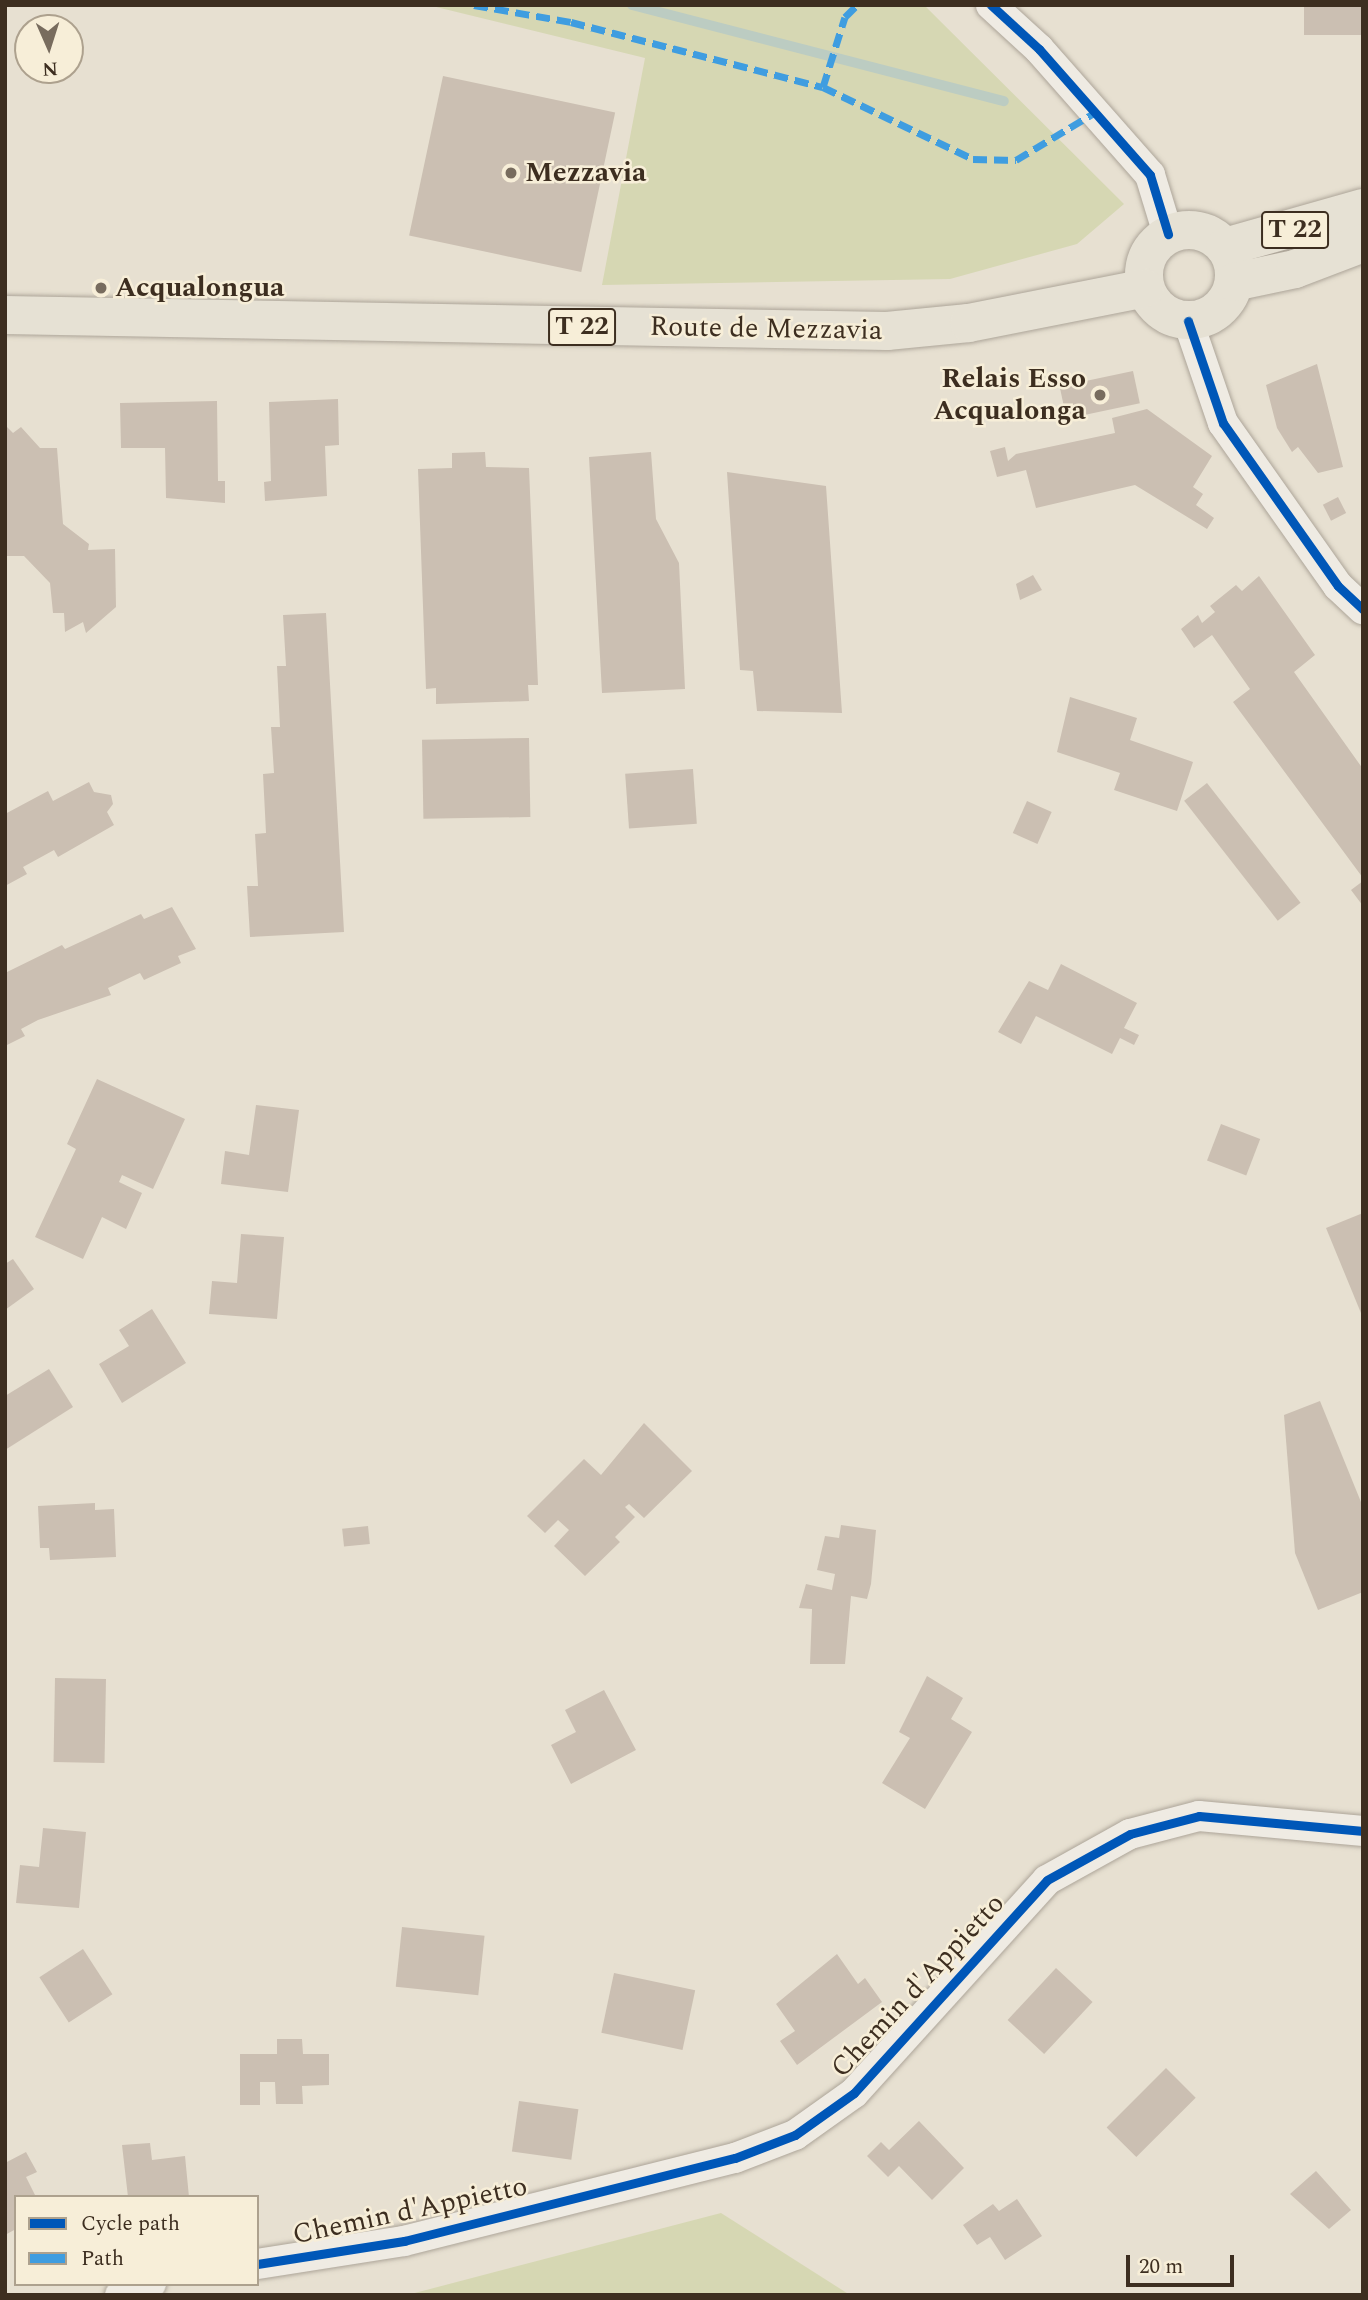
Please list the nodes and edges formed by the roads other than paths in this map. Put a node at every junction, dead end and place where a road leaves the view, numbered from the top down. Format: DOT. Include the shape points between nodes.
graph roads {
  1 [pos="991,5"];
  2 [pos="1363,208"];
  3 [pos="1168,234"];
  4 [pos="1363,243"];
  5 [pos="1230,265"];
  6 [pos="1145,288"];
  7 [pos="5,316"];
  8 [pos="1188,321"];
  9 [pos="1363,609"];
  10 [pos="1363,1831"];
  11 [pos="259,2264"];
  12 [pos="145,2286"];
  13 [pos="120,2295"];
  1 -- 3 [label="street" via="1039,48 1150,175"];
  2 -- 5 [label="main road, T 22"];
  3 -- 5 [label="main road" via="1199,230"];
  3 -- 6 [label="main road" via="1149,251"];
  4 -- 5 [label="main road, T 22" via="1295,269"];
  5 -- 8 [label="main road" via="1213,313"];
  6 -- 7 [label="main road, Route de Mezzavia / T 22" via="969,323 887,331"];
  6 -- 8 [label="main road" via="1161,312"];
  8 -- 9 [label="street" via="1223,423 1338,586"];
  10 -- 11 [label="street, Chemin d'Appietto" via="1199,1816 1130,1835 1047,1880 854,2092 795,2134 735,2158 404,2241"];
  12 -- 13 [label="street"];
}
